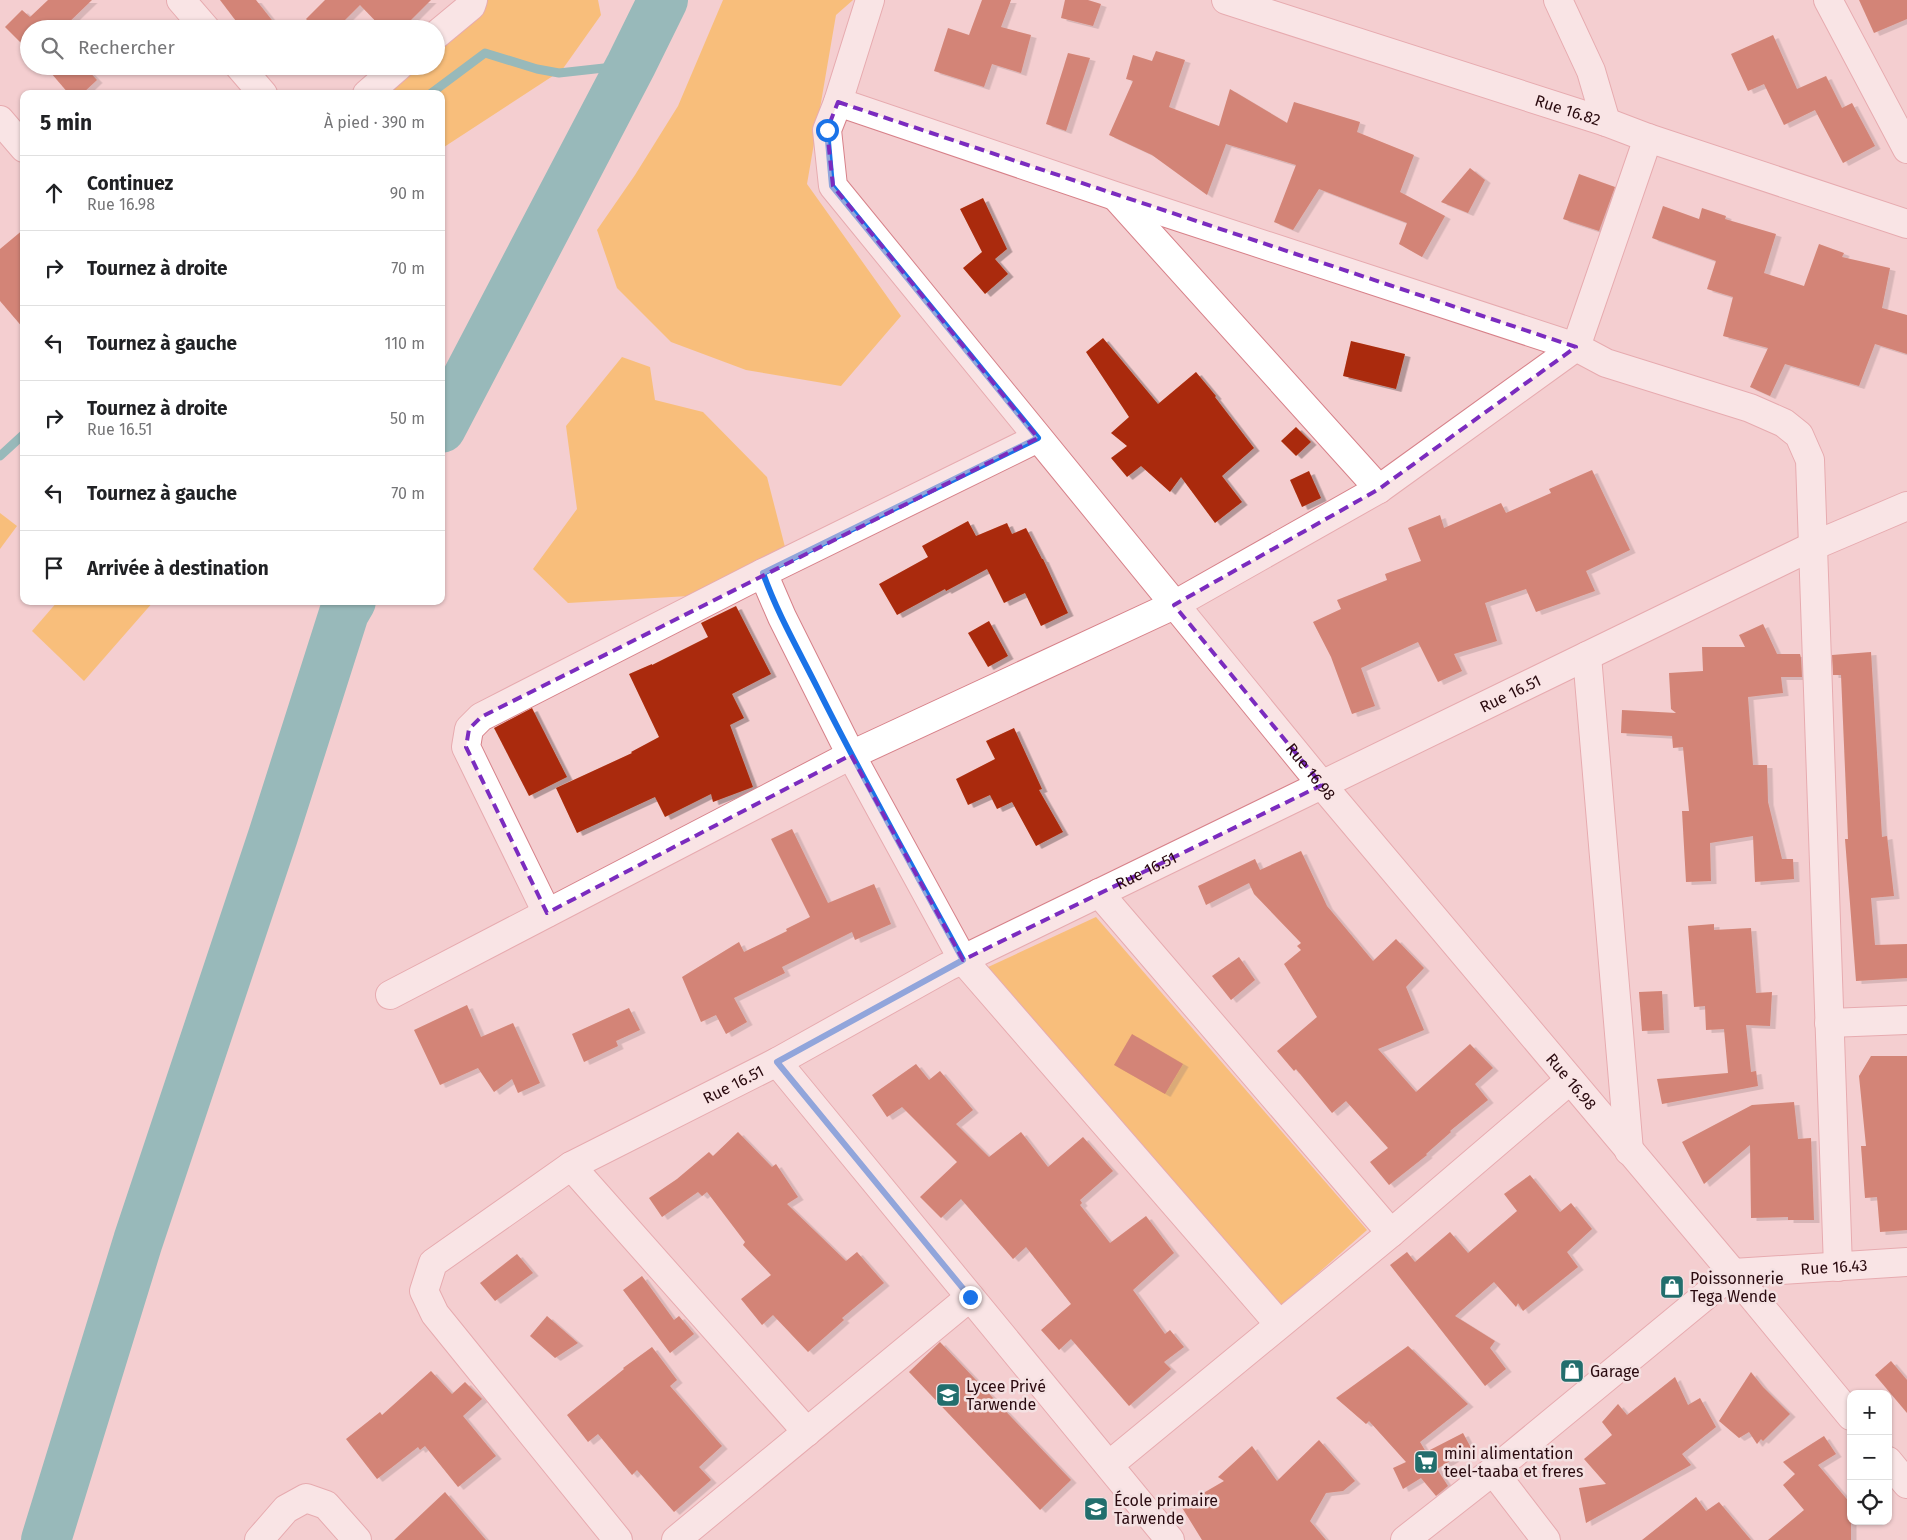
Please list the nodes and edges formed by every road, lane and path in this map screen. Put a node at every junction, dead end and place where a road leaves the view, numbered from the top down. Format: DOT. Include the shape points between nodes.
graph roads {
  1 [pos="181,0"];
  2 [pos="870,0"];
  3 [pos="1226,0"];
  4 [pos="1558,0"];
  5 [pos="1828,0"];
  6 [pos="470,2"];
  7 [pos="198,20"];
  8 [pos="445,26"];
  9 [pos="247,75"];
  10 [pos="389,75"];
  11 [pos="260,90"];
  12 [pos="372,90"];
  13 [pos="838,102"];
  14 [pos="0,120"];
  15 [pos="1606,122"];
  16 [pos="1648,138"];
  17 [pos="20,143"];
  18 [pos="1907,149"];
  19 [pos="1116,196"];
  20 [pos="1907,224"];
  21 [pos="1576,347"];
  22 [pos="1038,438"];
  23 [pos="1379,489"];
  24 [pos="1907,506"];
  25 [pos="1813,546"];
  26 [pos="763,573"];
  27 [pos="1174,604"];
  28 [pos="1587,656"];
  29 [pos="851,755"];
  30 [pos="1322,785"];
  31 [pos="1099,893"];
  32 [pos="547,913"];
  33 [pos="963,960"];
  34 [pos="390,995"];
  35 [pos="1907,1020"];
  36 [pos="1829,1023"];
  37 [pos="777,1062"];
  38 [pos="1570,1080"];
  39 [pos="1629,1151"];
  40 [pos="571,1166"];
  41 [pos="1391,1232"];
  42 [pos="1907,1262"];
  43 [pos="1838,1266"];
  44 [pos="1733,1273"];
  45 [pos="970,1297"];
  46 [pos="1279,1324"];
  47 [pos="1847,1411"];
  48 [pos="807,1432"];
  49 [pos="1109,1465"];
  50 [pos="1892,1466"];
  51 [pos="1493,1471"];
  52 [pos="1907,1484"];
  53 [pos="259,1540"];
  54 [pos="357,1540"];
  55 [pos="618,1540"];
  56 [pos="676,1540"];
  57 [pos="1170,1540"];
  58 [pos="1405,1540"];
  59 [pos="1546,1540"];
  1 -- 7 [label="street"];
  2 -- 13 [label="street, Rue 16.98"];
  3 -- 15 [label="street, Rue 16.82"];
  4 -- 15 [label="street" via="1591,72"];
  5 -- 18 [label="street"];
  6 -- 8 [label="street"];
  9 -- 11 [label="street"];
  10 -- 12 [label="street"];
  13 -- 19 [label="street"];
  13 -- 22 [label="street, Rue 16.98" via="827,130 832,186"];
  14 -- 17 [label="street"];
  15 -- 16 [label="street, Rue 16.82"];
  16 -- 20 [label="street, Rue 16.82"];
  16 -- 21 [label="street"];
  19 -- 21 [label="street"];
  19 -- 23 [label="street"];
  21 -- 23 [label="street"];
  21 -- 25 [label="street" via="1606,363 1750,408 1784,423 1799,435 1810,460"];
  22 -- 26 [label="street"];
  22 -- 27 [label="street, Rue 16.98"];
  23 -- 27 [label="street"];
  24 -- 25 [label="street, Rue 16.51"];
  25 -- 28 [label="street, Rue 16.51"];
  25 -- 36 [label="street"];
  26 -- 29 [label="street"];
  26 -- 32 [label="street" via="481,717 469,729 466,747"];
  27 -- 29 [label="street"];
  27 -- 30 [label="street, Rue 16.98"];
  28 -- 30 [label="street, Rue 16.51"];
  28 -- 39 [label="street"];
  29 -- 32 [label="street"];
  29 -- 33 [label="street"];
  30 -- 31 [label="street, Rue 16.51"];
  30 -- 38 [label="street, Rue 16.98"];
  31 -- 33 [label="street, Rue 16.51"];
  31 -- 41 [label="street"];
  32 -- 34 [label="street"];
  33 -- 37 [label="street, Rue 16.51"];
  33 -- 46 [label="street"];
  35 -- 36 [label="street"];
  36 -- 43 [label="street"];
  37 -- 40 [label="street, Rue 16.51"];
  37 -- 45 [label="street"];
  38 -- 39 [label="street, Rue 16.98"];
  38 -- 41 [label="street"];
  39 -- 44 [label="street, Rue 16.98"];
  40 -- 48 [label="street"];
  40 -- 55 [label="street, Rue 16.51" via="433,1263 424,1291 435,1314"];
  41 -- 46 [label="street"];
  42 -- 43 [label="street, Rue 16.43"];
  43 -- 44 [label="street, Rue 16.43"];
  44 -- 47 [label="street, Rue 16.98"];
  44 -- 51 [label="street"];
  45 -- 48 [label="street"];
  45 -- 49 [label="street"];
  46 -- 49 [label="street"];
  48 -- 56 [label="street"];
  49 -- 57 [label="street"];
  50 -- 52 [label="street"];
  51 -- 58 [label="street"];
  51 -- 59 [label="street"];
  53 -- 54 [label="street" via="286,1508 306,1498 326,1505"];
}
